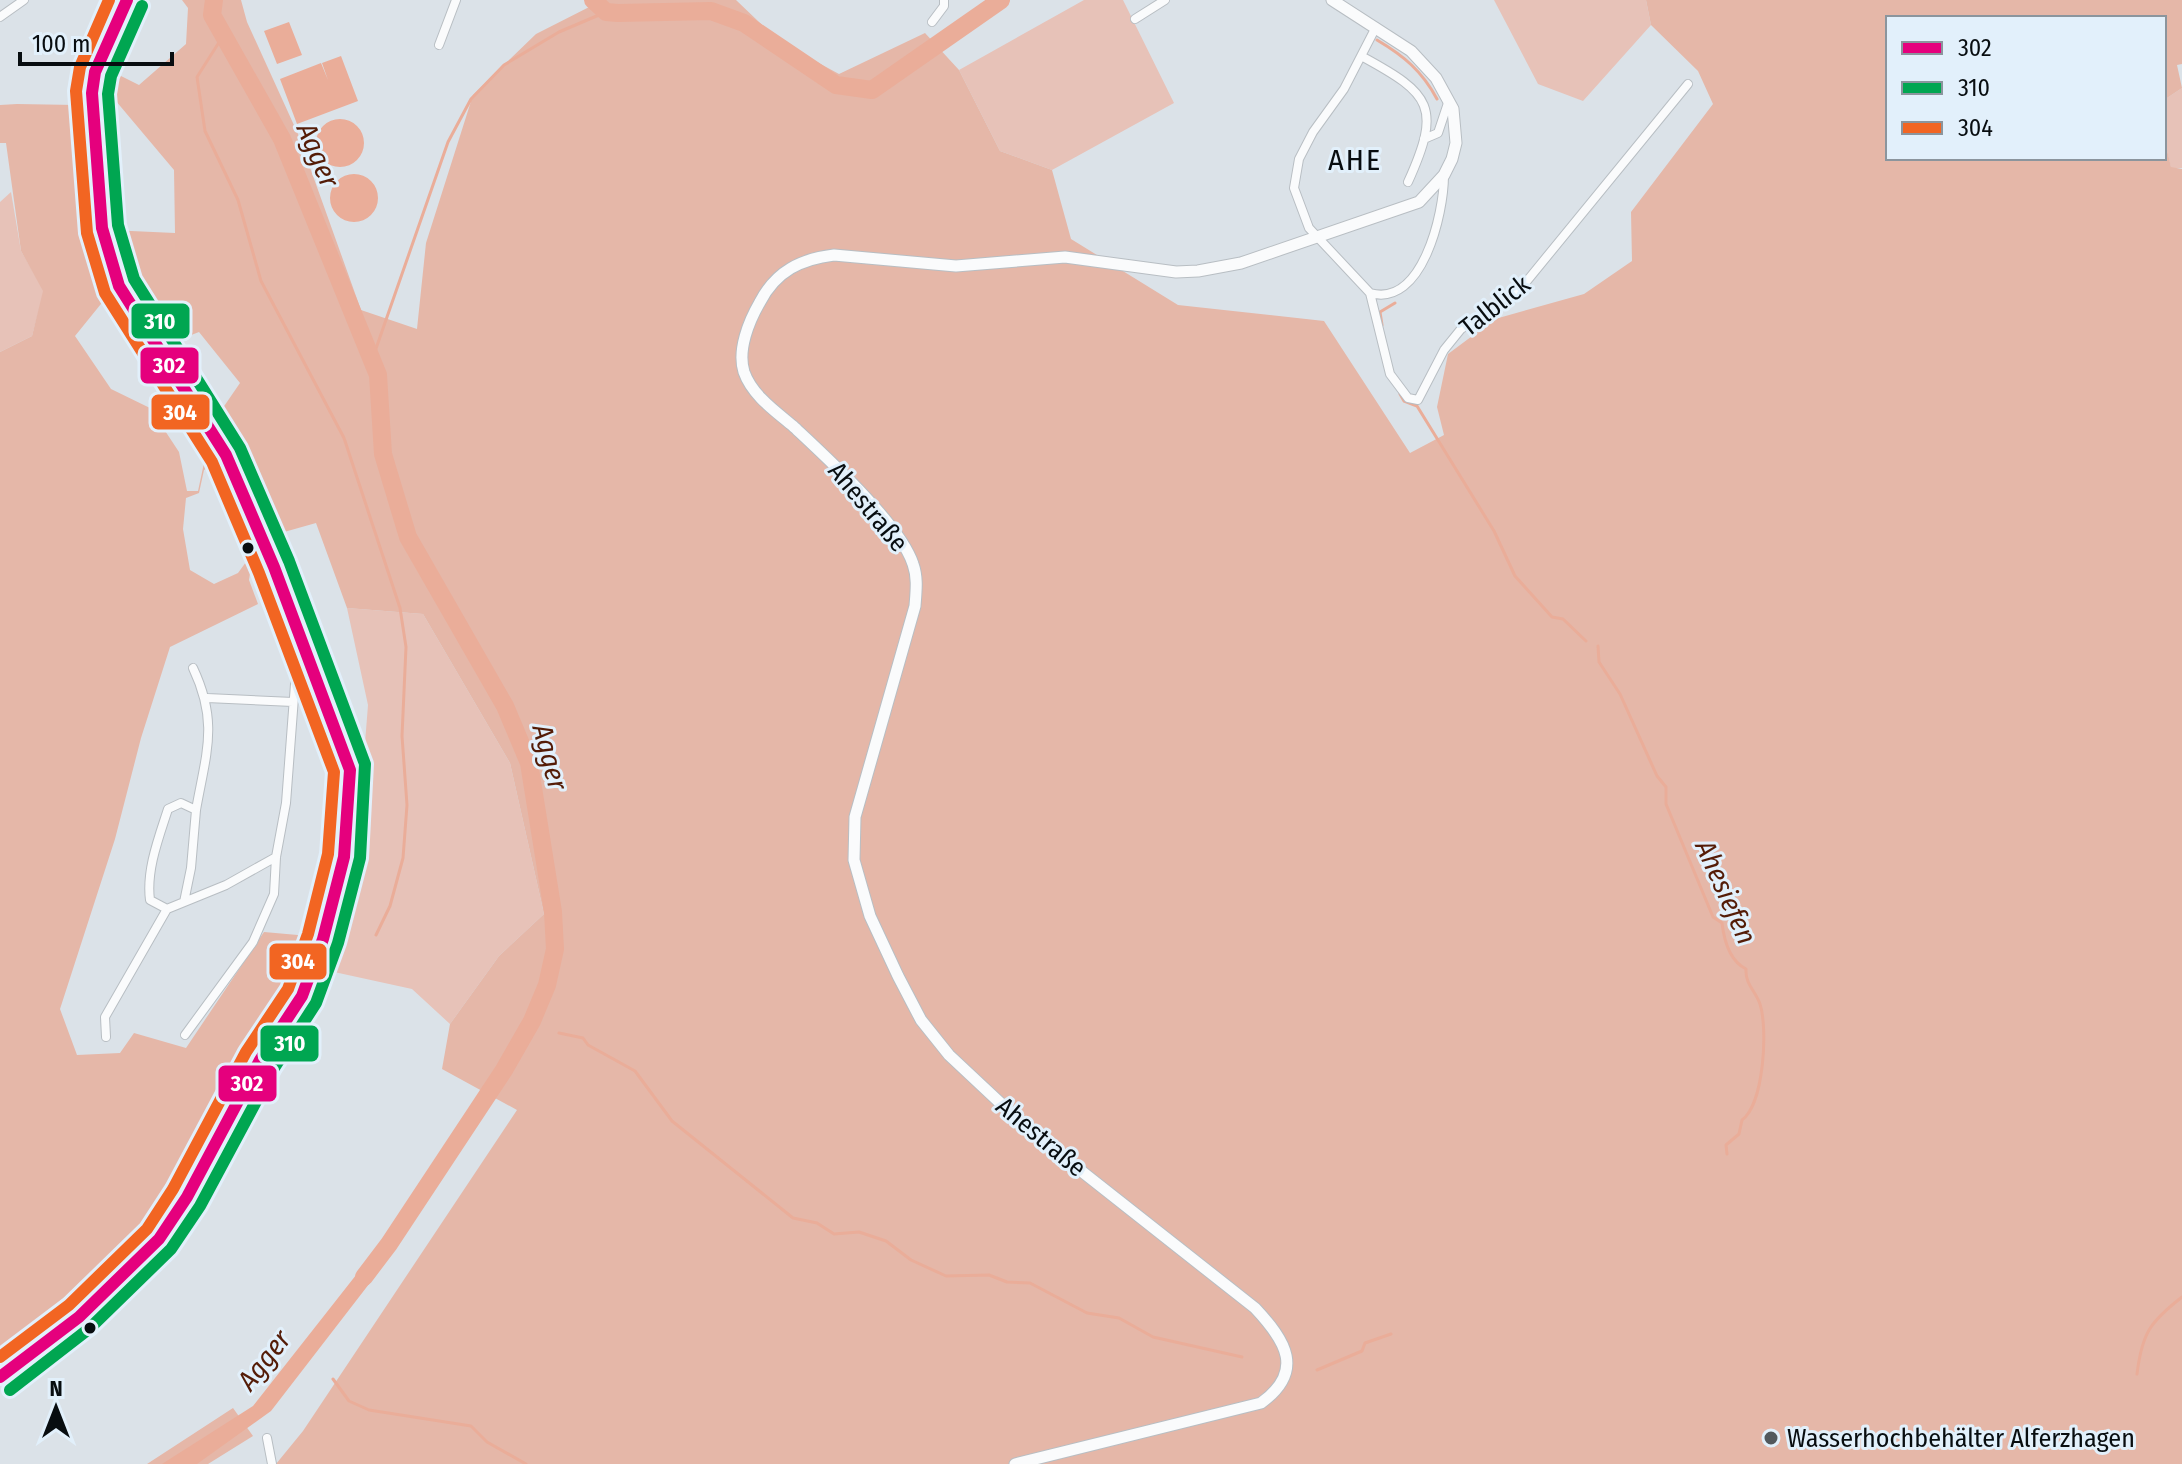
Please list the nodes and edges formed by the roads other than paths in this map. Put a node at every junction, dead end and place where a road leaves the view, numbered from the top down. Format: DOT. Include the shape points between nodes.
graph roads {
  1 [pos="24,0"];
  2 [pos="127,0"];
  3 [pos="456,0"];
  4 [pos="944,0"];
  5 [pos="1165,0"];
  6 [pos="1332,0"];
  7 [pos="0,17"];
  8 [pos="1135,19"];
  9 [pos="932,22"];
  10 [pos="1376,27"];
  11 [pos="439,45"];
  12 [pos="1363,57"];
  13 [pos="1688,84"];
  14 [pos="1449,100"];
  15 [pos="1424,139"];
  16 [pos="1444,175"];
  17 [pos="1408,182"];
  18 [pos="1321,237"];
  19 [pos="1370,293"];
  20 [pos="305,654"];
  21 [pos="193,668"];
  22 [pos="207,698"];
  23 [pos="293,702"];
  24 [pos="196,810"];
  25 [pos="276,857"];
  26 [pos="184,902"];
  27 [pos="167,909"];
  28 [pos="185,1035"];
  29 [pos="106,1037"];
  30 [pos="0,1377"];
  31 [pos="267,1438"];
  32 [pos="272,1464"];
  33 [pos="1015,1464"];
  1 -- 7 [label="street"];
  2 -- 20 [label="main road" via="95,72 92,93 102,228 119,286 226,455"];
  3 -- 11 [label="street"];
  4 -- 9 [label="street"];
  5 -- 8 [label="street"];
  6 -- 10 [label="main road, Ahestraße"];
  10 -- 12 [label="street, Talblick"];
  10 -- 14 [label="main road, Ahestraße" via="1424,64"];
  12 -- 15 [label="street" via="1419,93 1427,116"];
  12 -- 18 [label="street, Talblick" via="1299,159 1294,188 1309,228"];
  13 -- 19 [label="street, Talblick" via="1520,290 1452,339 1418,400 1408,398 1390,374"];
  14 -- 15 [label="street" via="1438,133"];
  14 -- 16 [label="main road, Ahestraße" via="1456,143"];
  15 -- 17 [label="street"];
  16 -- 18 [label="main road, Ahestraße" via="1419,202"];
  16 -- 19 [label="street" via="1435,227 1414,281 1383,297"];
  18 -- 19 [label="street, Talblick"];
  18 -- 33 [label="main road, Ahestraße" via="1241,263 1176,272 1065,257 956,266 816,257 798,261 761,299 742,348 744,371 758,395 829,459 913,562 915,606 855,817 854,860 870,916 903,987 949,1055 1005,1108 1255,1308 1286,1346 1279,1390 1261,1403"];
  20 -- 23 [label="street" via="298,658"];
  20 -- 30 [label="main road" via="350,770 344,857 302,996 159,1239 79,1317"];
  21 -- 22 [label="street"];
  22 -- 23 [label="street"];
  22 -- 24 [label="street" via="209,733"];
  23 -- 25 [label="street" via="286,803"];
  24 -- 26 [label="street"];
  24 -- 27 [label="street" via="181,803 168,809 160,831 148,887 150,900"];
  25 -- 26 [label="street"];
  25 -- 28 [label="street" via="274,894 253,942"];
  26 -- 27 [label="street"];
  27 -- 29 [label="street" via="105,1017"];
  31 -- 32 [label="street"];
}
